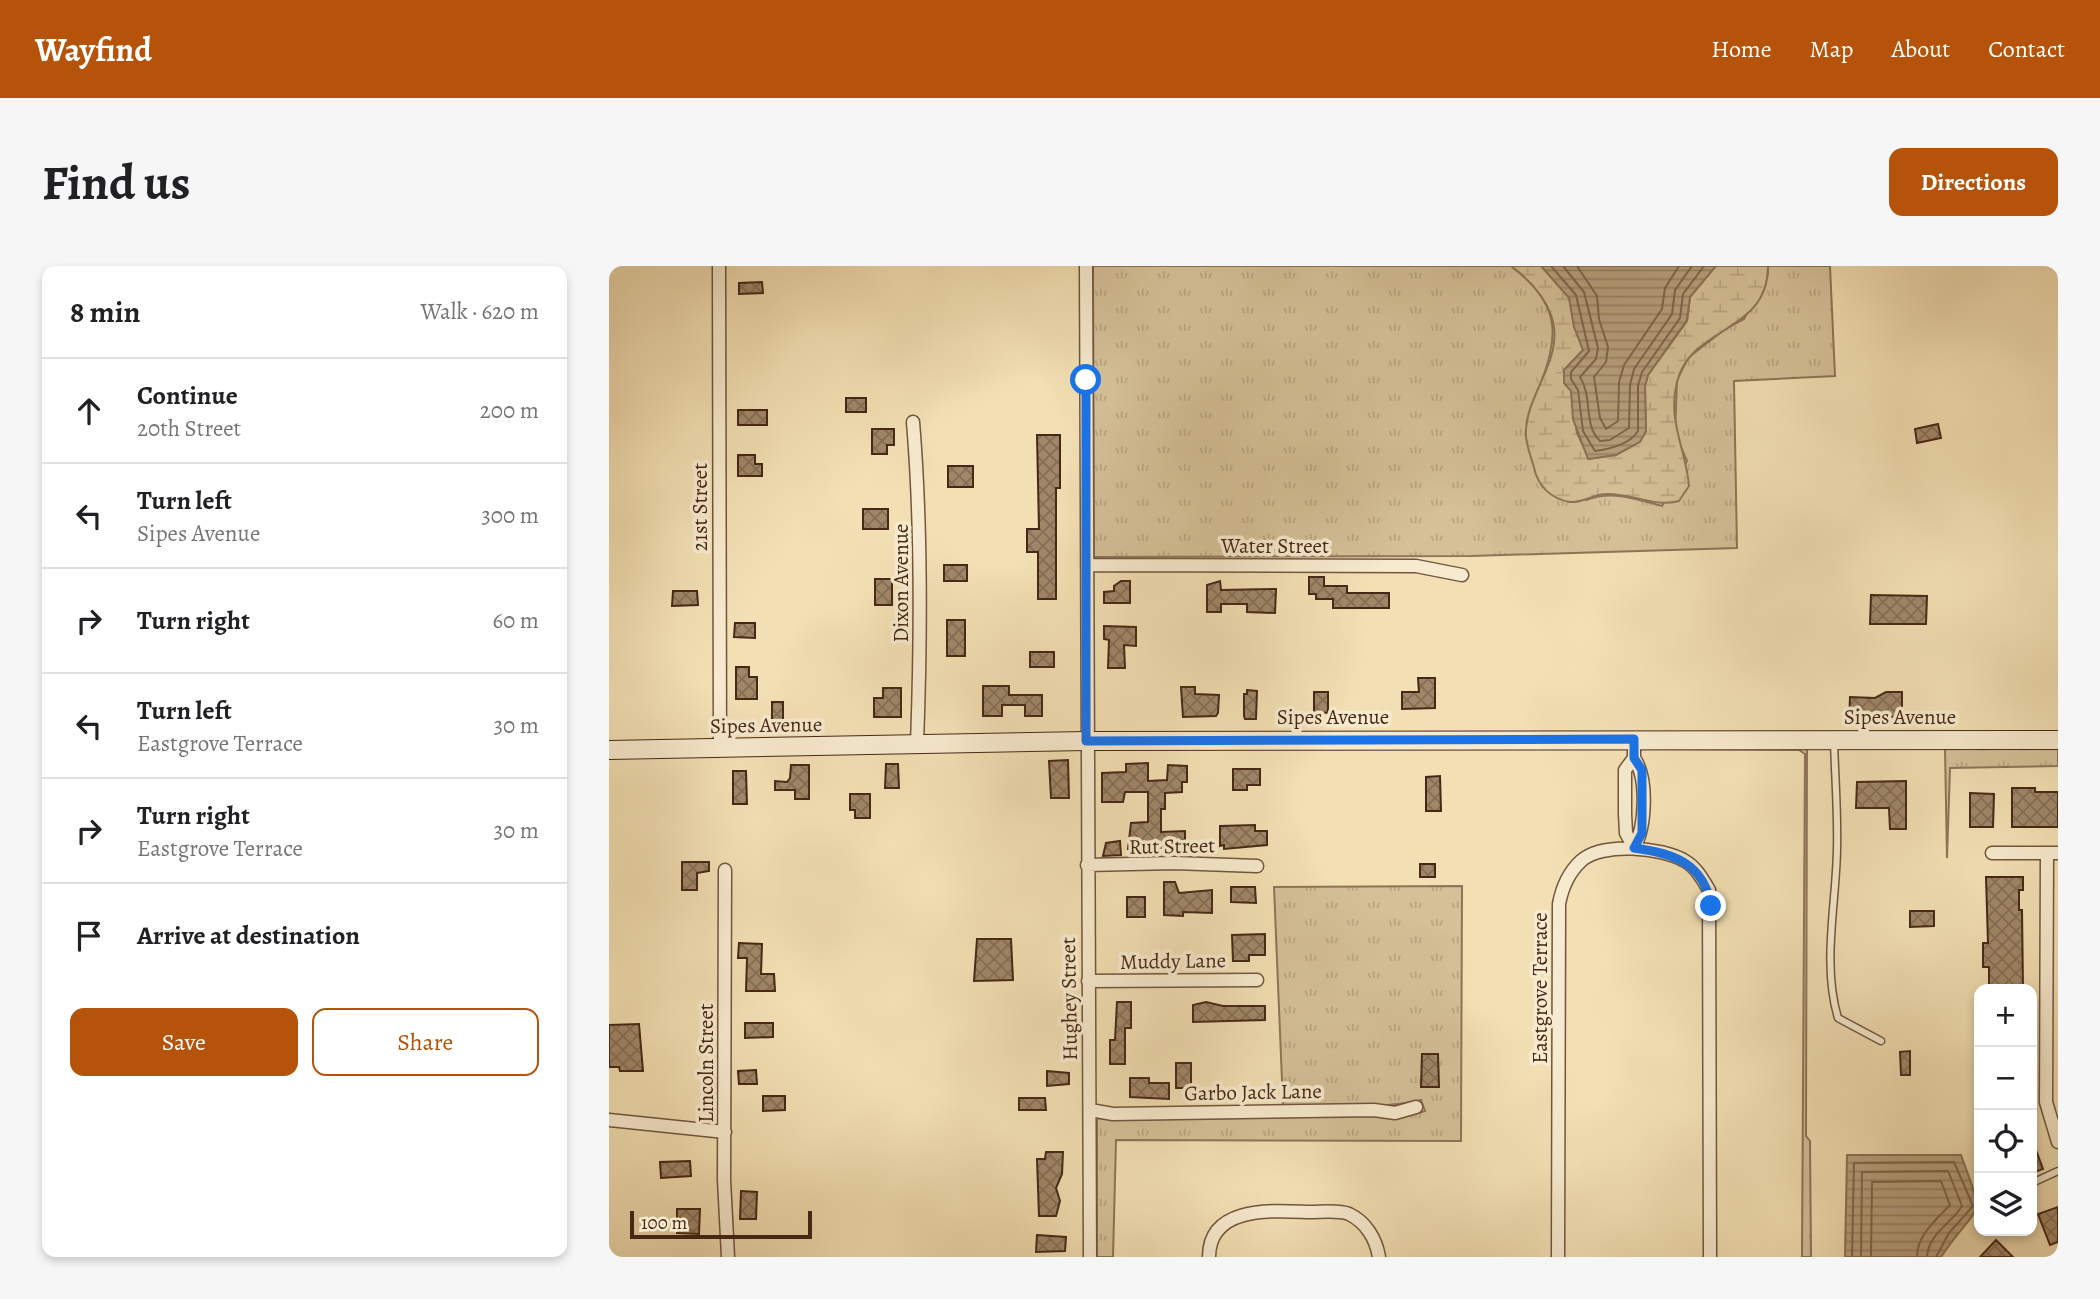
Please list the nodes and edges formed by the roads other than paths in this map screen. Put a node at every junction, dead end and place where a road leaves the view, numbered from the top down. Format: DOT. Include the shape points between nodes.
graph roads {
  1 [pos="719,266"];
  2 [pos="1086,266"];
  3 [pos="913,422"];
  4 [pos="1087,565"];
  5 [pos="1462,575"];
  6 [pos="1634,739"];
  7 [pos="1834,740"];
  8 [pos="2058,740"];
  9 [pos="1086,741"];
  10 [pos="917,744"];
  11 [pos="720,748"];
  12 [pos="609,750"];
  13 [pos="1634,758"];
  14 [pos="1626,794"];
  15 [pos="1642,794"];
  16 [pos="1634,848"];
  17 [pos="1992,853"];
  18 [pos="2053,853"];
  19 [pos="1087,865"];
  20 [pos="1257,866"];
  21 [pos="725,870"];
  22 [pos="1257,980"];
  23 [pos="1088,981"];
  24 [pos="1881,1041"];
  25 [pos="1416,1107"];
  26 [pos="1090,1110"];
  27 [pos="609,1120"];
  28 [pos="725,1132"];
  29 [pos="2058,1142"];
  30 [pos="2058,1171"];
  31 [pos="2037,1180"];
  32 [pos="728,1257"];
  33 [pos="1090,1257"];
  34 [pos="1209,1257"];
  35 [pos="1379,1257"];
  36 [pos="1558,1257"];
  37 [pos="1710,1257"];
  1 -- 11 [label="street, 21st Street"];
  2 -- 4 [label="street, Hughey Street"];
  3 -- 10 [label="street, Dixon Avenue" via="920,515"];
  4 -- 5 [label="street, Water Street" via="1416,566"];
  4 -- 9 [label="street, Hughey Street"];
  6 -- 7 [label="street, Sipes Avenue"];
  6 -- 9 [label="street, Sipes Avenue"];
  6 -- 13 [label="street"];
  7 -- 8 [label="street, Sipes Avenue"];
  7 -- 24 [label="lane" via="1838,848 1833,1002 1838,1018"];
  9 -- 10 [label="street, Sipes Avenue"];
  9 -- 19 [label="street, Hughey Street"];
  10 -- 11 [label="street, Sipes Avenue"];
  11 -- 12 [label="street, Sipes Avenue"];
  13 -- 14 [label="street" via="1626,770"];
  13 -- 15 [label="street" via="1642,770"];
  14 -- 15 [label="street"];
  14 -- 16 [label="street" via="1626,833"];
  15 -- 16 [label="street" via="1642,833"];
  16 -- 36 [label="street, Eastgrove Terrace" via="1583,859 1563,887 1559,904"];
  16 -- 37 [label="street, Eastgrove Terrace" via="1687,861 1709,890"];
  17 -- 18 [label="street"];
  18 -- 29 [label="street" via="2046,1102"];
  19 -- 20 [label="street, Rut Street"];
  19 -- 23 [label="street, Hughey Street"];
  21 -- 28 [label="street, Lincoln Street"];
  22 -- 23 [label="street, Muddy Lane"];
  23 -- 26 [label="street, Hughey Street"];
  25 -- 26 [label="street, Garbo Jack Lane" via="1395,1113 1113,1114"];
  26 -- 33 [label="street, Hughey Street"];
  27 -- 28 [label="street"];
  28 -- 32 [label="street, Lincoln Street"];
  30 -- 31 [label="lane"];
  34 -- 35 [label="street" via="1219,1230 1235,1217 1256,1210 1347,1213 1364,1226 1377,1244"];
}
